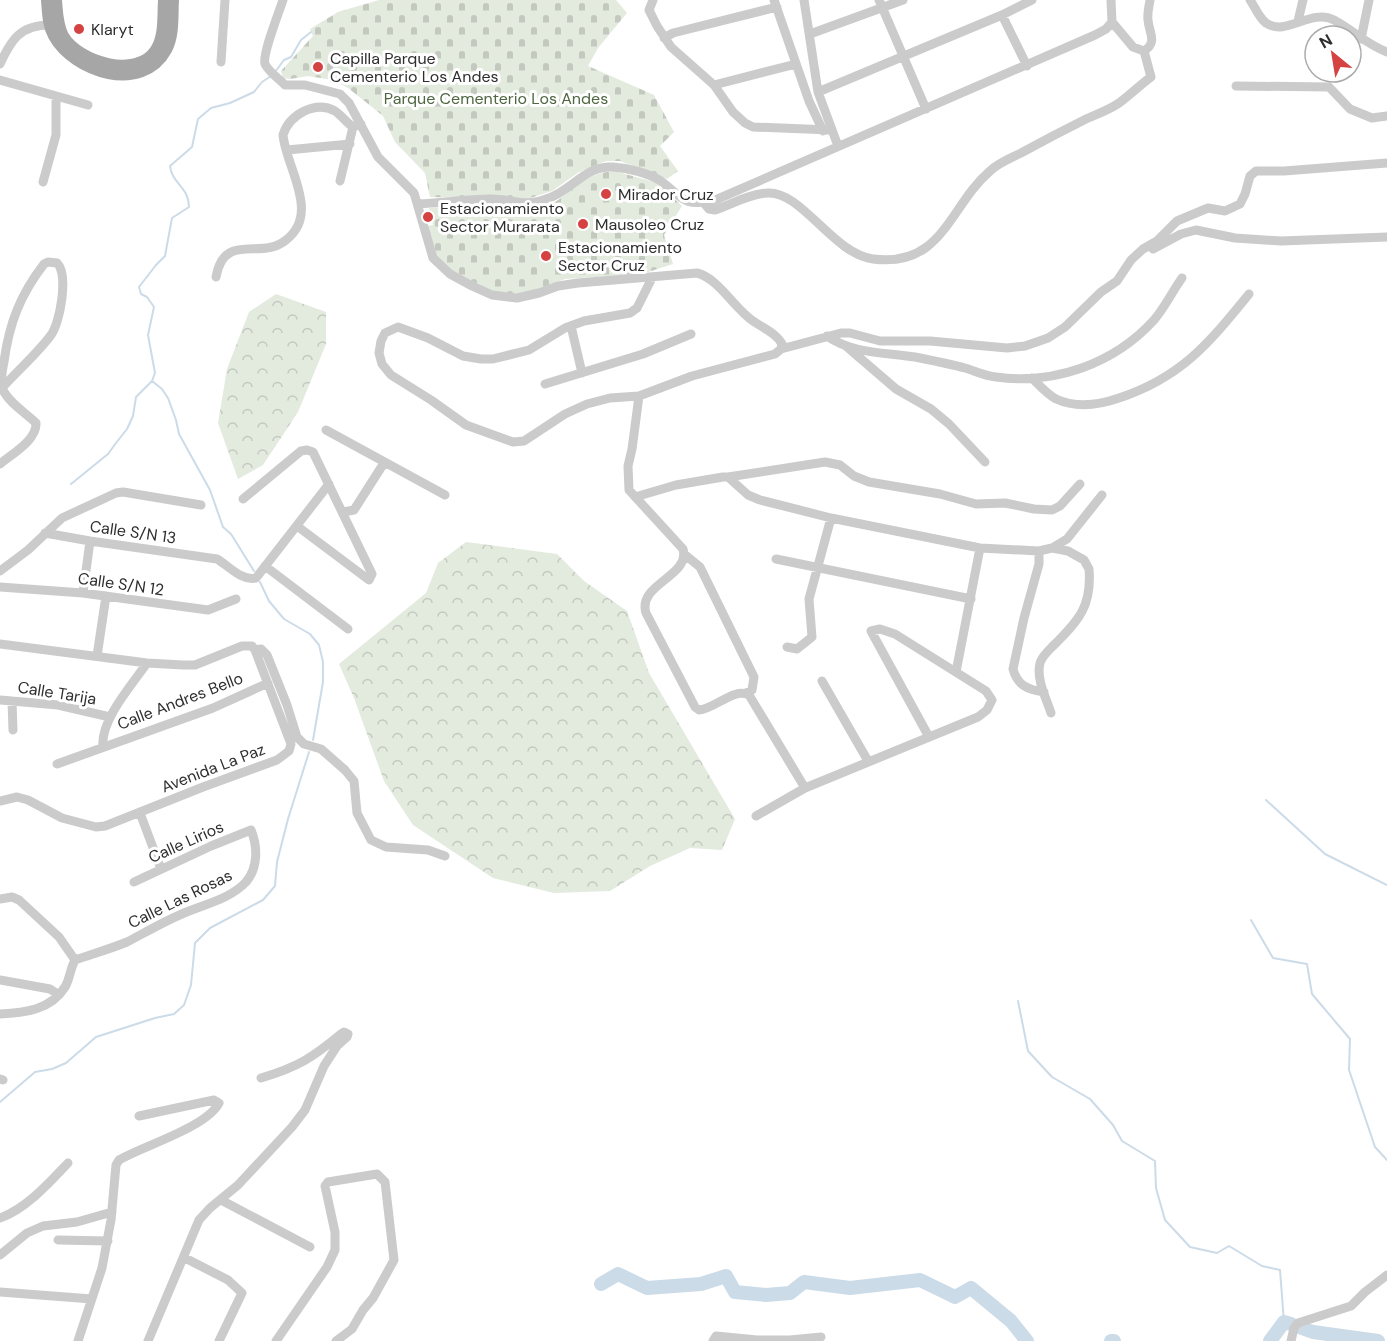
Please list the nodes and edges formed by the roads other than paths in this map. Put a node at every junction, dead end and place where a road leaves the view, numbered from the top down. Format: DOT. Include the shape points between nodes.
graph roads {
  1 [pos="47,0"];
  2 [pos="56,0"];
  3 [pos="163,0"];
  4 [pos="173,0"];
  5 [pos="225,0"];
  6 [pos="283,0"];
  7 [pos="652,0"];
  8 [pos="804,0"];
  9 [pos="903,0"];
  10 [pos="1032,0"];
  11 [pos="1111,0"];
  12 [pos="1150,0"];
  13 [pos="1250,0"];
  14 [pos="1302,0"];
  15 [pos="1369,0"];
  16 [pos="776,3"];
  17 [pos="881,4"];
  18 [pos="1002,15"];
  19 [pos="1298,21"];
  20 [pos="1112,22"];
  21 [pos="54,24"];
  22 [pos="1340,24"];
  23 [pos="1363,29"];
  24 [pos="810,34"];
  25 [pos="664,38"];
  26 [pos="1363,40"];
  27 [pos="1144,51"];
  28 [pos="1387,52"];
  29 [pos="902,57"];
  30 [pos="221,62"];
  31 [pos="0,64"];
  32 [pos="796,64"];
  33 [pos="1027,66"];
  34 [pos="0,80"];
  35 [pos="714,85"];
  36 [pos="1236,86"];
  37 [pos="818,92"];
  38 [pos="56,98"];
  39 [pos="88,105"];
  40 [pos="926,109"];
  41 [pos="1387,116"];
  42 [pos="357,126"];
  43 [pos="827,131"];
  44 [pos="350,144"];
  45 [pos="838,146"];
  46 [pos="287,150"];
  47 [pos="1387,163"];
  48 [pos="340,181"];
  49 [pos="43,182"];
  50 [pos="703,202"];
  51 [pos="418,204"];
  52 [pos="1387,237"];
  53 [pos="1139,253"];
  54 [pos="216,277"];
  55 [pos="652,278"];
  56 [pos="1182,278"];
  57 [pos="1250,294"];
  58 [pos="571,326"];
  59 [pos="691,334"];
  60 [pos="827,336"];
  61 [pos="844,345"];
  62 [pos="781,348"];
  63 [pos="582,373"];
  64 [pos="1032,378"];
  65 [pos="545,384"];
  66 [pos="2,387"];
  67 [pos="639,396"];
  68 [pos="326,430"];
  69 [pos="985,462"];
  70 [pos="384,463"];
  71 [pos="0,464"];
  72 [pos="728,477"];
  73 [pos="329,484"];
  74 [pos="1080,484"];
  75 [pos="445,495"];
  76 [pos="1102,495"];
  77 [pos="635,497"];
  78 [pos="243,499"];
  79 [pos="201,505"];
  80 [pos="343,512"];
  81 [pos="831,518"];
  82 [pos="297,526"];
  83 [pos="45,533"];
  84 [pos="90,541"];
  85 [pos="980,548"];
  86 [pos="1052,548"];
  87 [pos="1039,551"];
  88 [pos="684,554"];
  89 [pos="776,559"];
  90 [pos="265,566"];
  91 [pos="818,568"];
  92 [pos="0,571"];
  93 [pos="0,587"];
  94 [pos="83,593"];
  95 [pos="106,596"];
  96 [pos="236,598"];
  97 [pos="970,599"];
  98 [pos="348,629"];
  99 [pos="0,644"];
  100 [pos="787,647"];
  101 [pos="255,650"];
  102 [pos="97,656"];
  103 [pos="147,663"];
  104 [pos="956,672"];
  105 [pos="822,681"];
  106 [pos="268,683"];
  107 [pos="1044,692"];
  108 [pos="746,693"];
  109 [pos="0,700"];
  110 [pos="12,701"];
  111 [pos="1051,713"];
  112 [pos="110,717"];
  113 [pos="13,730"];
  114 [pos="929,736"];
  115 [pos="103,747"];
  116 [pos="868,761"];
  117 [pos="57,764"];
  118 [pos="805,788"];
  119 [pos="0,801"];
  120 [pos="140,813"];
  121 [pos="756,816"];
  122 [pos="251,830"];
  123 [pos="445,856"];
  124 [pos="161,869"];
  125 [pos="134,882"];
  126 [pos="0,898"];
  127 [pos="75,960"];
  128 [pos="0,980"];
  129 [pos="59,995"];
  130 [pos="0,1014"];
  131 [pos="261,1078"];
  132 [pos="139,1116"];
  133 [pos="68,1163"];
  134 [pos="221,1200"];
  135 [pos="112,1212"];
  136 [pos="0,1218"];
  137 [pos="58,1240"];
  138 [pos="108,1241"];
  139 [pos="310,1247"];
  140 [pos="0,1256"];
  141 [pos="185,1258"];
  142 [pos="1387,1275"];
  143 [pos="0,1292"];
  144 [pos="92,1299"];
  145 [pos="821,1337"];
  146 [pos="78,1341"];
  147 [pos="148,1341"];
  148 [pos="219,1341"];
  149 [pos="276,1341"];
  150 [pos="336,1341"];
  151 [pos="713,1341"];
  152 [pos="1291,1341"];
  1 -- 21 [label="main road"];
  2 -- 21 [label="main road"];
  3 -- 4 [label="main road"];
  3 -- 21 [label="main road" via="160,41 153,54 137,64 111,64 82,54"];
  4 -- 21 [label="main road" via="167,49 153,66 132,74 97,70 79,62 53,35"];
  5 -- 30 [label="street"];
  6 -- 42 [label="street" via="264,53 265,64 285,85 305,85 340,94 349,104"];
  7 -- 25 [label="street" via="649,10"];
  8 -- 24 [label="street"];
  9 -- 17 [label="street"];
  10 -- 18 [label="street"];
  11 -- 20 [label="street"];
  12 -- 27 [label="street" via="1147,13 1153,40"];
  13 -- 19 [label="street" via="1267,24 1279,28"];
  14 -- 19 [label="street"];
  15 -- 23 [label="street"];
  16 -- 25 [label="street"];
  16 -- 32 [label="street"];
  17 -- 24 [label="street"];
  17 -- 29 [label="street"];
  18 -- 29 [label="street"];
  18 -- 33 [label="street"];
  19 -- 22 [label="street" via="1315,18"];
  20 -- 27 [label="street" via="1133,47"];
  20 -- 33 [label="street" via="1095,35"];
  21 -- 31 [label="street" via="25,30 10,42"];
  24 -- 37 [label="street"];
  25 -- 35 [label="street"];
  26 -- 28 [label="street"];
  27 -- 50 [label="street" via="1150,77 1118,103 990,170 943,233 910,256 864,257 830,235 792,201 775,193 753,196 715,210"];
  29 -- 37 [label="street"];
  29 -- 40 [label="street"];
  32 -- 35 [label="street"];
  32 -- 43 [label="street" via="809,101"];
  33 -- 40 [label="street"];
  34 -- 38 [label="street"];
  35 -- 43 [label="street" via="733,112 753,127"];
  36 -- 41 [label="street" via="1329,87 1350,109 1372,118"];
  37 -- 43 [label="street"];
  38 -- 39 [label="street"];
  38 -- 49 [label="street" via="56,135"];
  40 -- 45 [label="street"];
  42 -- 44 [label="street"];
  42 -- 46 [label="street" via="324,107 304,111 284,131"];
  42 -- 51 [label="street" via="378,158 414,193"];
  43 -- 45 [label="street"];
  44 -- 46 [label="street"];
  44 -- 48 [label="street"];
  45 -- 50 [label="street"];
  46 -- 54 [label="street" via="300,193 298,225 279,244 239,249 226,255 218,265"];
  47 -- 53 [label="street" via="1256,171 1250,176 1240,204 1233,209 1199,210 1177,221"];
  50 -- 51 [label="street" via="687,202 656,179 612,166 584,174 553,197 534,204 493,199"];
  51 -- 55 [label="street" via="433,258 450,274 492,295 517,297 578,283"];
  52 -- 53 [label="street" via="1281,241 1196,230"];
  53 -- 60 [label="street" via="1117,281 1065,327 1025,346 880,341 850,333"];
  55 -- 58 [label="street" via="634,311"];
  55 -- 62 [label="street" via="679,273 707,275 740,311 780,340"];
  56 -- 64 [label="street" via="1153,321 1110,355 1074,371"];
  57 -- 64 [label="street" via="1198,353 1166,378 1133,393 1097,404 1075,404 1055,398"];
  58 -- 63 [label="street"];
  58 -- 67 [label="street" via="529,350 492,359 463,356 398,327 386,333 379,353 391,375 408,388 466,425 513,441 524,441 587,404"];
  59 -- 63 [label="street"];
  60 -- 61 [label="street"];
  60 -- 62 [label="street"];
  61 -- 64 [label="street" via="917,357 995,377"];
  61 -- 69 [label="street" via="896,389 931,409"];
  62 -- 67 [label="street" via="775,354 692,376"];
  63 -- 65 [label="street"];
  66 -- 66 [label="street" via="52,334 63,287 63,273 57,263 44,264 18,306 8,336"];
  66 -- 71 [label="street" via="36,427 32,436"];
  67 -- 77 [label="street" via="627,476 629,490"];
  68 -- 70 [label="street"];
  70 -- 75 [label="street"];
  70 -- 80 [label="street" via="354,510"];
  72 -- 74 [label="street" via="825,462 840,465 869,482 976,504 1005,503 1053,510"];
  72 -- 77 [label="street" via="676,485"];
  72 -- 81 [label="street" via="760,500"];
  73 -- 78 [label="street" via="313,452 301,451"];
  73 -- 80 [label="street"];
  73 -- 82 [label="street"];
  76 -- 86 [label="street" via="1067,539"];
  77 -- 88 [label="street"];
  79 -- 83 [label="street" via="116,493 62,518"];
  80 -- 82 [label="street" via="372,574 369,580"];
  81 -- 85 [label="street"];
  81 -- 91 [label="street"];
  82 -- 90 [label="street"];
  83 -- 84 [label="street, Calle S/N 13"];
  83 -- 92 [label="street"];
  84 -- 90 [label="street, Calle S/N 13" via="217,559 249,579 256,578"];
  84 -- 94 [label="street"];
  85 -- 87 [label="street"];
  85 -- 97 [label="street"];
  86 -- 87 [label="street"];
  86 -- 107 [label="street" via="1078,555 1088,565 1090,576 1084,610 1040,662"];
  87 -- 107 [label="street" via="1040,564 1013,669 1021,684"];
  88 -- 108 [label="street" via="700,567 754,677 752,690"];
  88 -- 108 [label="street" via="679,567 650,593 646,613 695,707 709,708"];
  89 -- 91 [label="street"];
  90 -- 98 [label="street"];
  91 -- 97 [label="street"];
  91 -- 100 [label="street" via="809,599 812,637 797,649"];
  93 -- 94 [label="street, Calle S/N 12"];
  94 -- 95 [label="street, Calle S/N 12"];
  95 -- 96 [label="street, Calle S/N 12" via="208,610"];
  95 -- 102 [label="street"];
  97 -- 104 [label="street"];
  99 -- 102 [label="street"];
  101 -- 103 [label="street" via="242,646 195,665"];
  101 -- 106 [label="street, Avenida La Paz"];
  101 -- 123 [label="street" via="261,649 267,655 300,741 321,749 354,781 357,813 370,840 386,847 428,850"];
  102 -- 103 [label="street"];
  103 -- 112 [label="street"];
  104 -- 114 [label="street" via="986,691 991,705 978,717"];
  104 -- 114 [label="street" via="895,634 880,629 871,631"];
  105 -- 116 [label="street"];
  106 -- 115 [label="street, Calle Andres Bello" via="213,708"];
  106 -- 120 [label="street, Avenida La Paz" via="291,744 285,756"];
  107 -- 111 [label="street"];
  108 -- 118 [label="street"];
  109 -- 110 [label="street, Calle Tarija"];
  110 -- 112 [label="street, Calle Tarija" via="58,705"];
  110 -- 113 [label="street"];
  112 -- 115 [label="street"];
  114 -- 116 [label="street"];
  115 -- 117 [label="street, Calle Andres Bello"];
  116 -- 118 [label="street"];
  118 -- 121 [label="street"];
  119 -- 120 [label="street, Avenida La Paz" via="17,797 62,818 96,827"];
  120 -- 124 [label="street"];
  122 -- 124 [label="street, Calle Lirios"];
  122 -- 127 [label="street, Calle Las Rosas" via="257,854 248,880 239,888 126,942"];
  124 -- 125 [label="street, Calle Lirios"];
  126 -- 127 [label="street" via="20,900 59,937"];
  127 -- 129 [label="street"];
  128 -- 129 [label="street" via="50,989"];
  129 -- 130 [label="street" via="39,1008"];
  131 -- 134 [label="street" via="291,1069 344,1032 348,1034 324,1066 305,1110 292,1127"];
  132 -- 135 [label="street" via="214,1100 219,1103 205,1118 119,1160"];
  133 -- 136 [label="street" via="21,1206"];
  134 -- 139 [label="street"];
  134 -- 141 [label="street" via="199,1220"];
  135 -- 138 [label="street"];
  135 -- 140 [label="street" via="43,1226 27,1233"];
  137 -- 138 [label="street"];
  138 -- 144 [label="street"];
  141 -- 147 [label="street"];
  141 -- 148 [label="street" via="228,1280 242,1293"];
  142 -- 152 [label="street" via="1351,1306 1298,1323"];
  143 -- 144 [label="street"];
  144 -- 146 [label="street"];
  145 -- 151 [label="street" via="757,1340 720,1335"];
  149 -- 150 [label="street" via="335,1250 325,1186 328,1182 377,1174 385,1182 394,1260 352,1329"];
}
